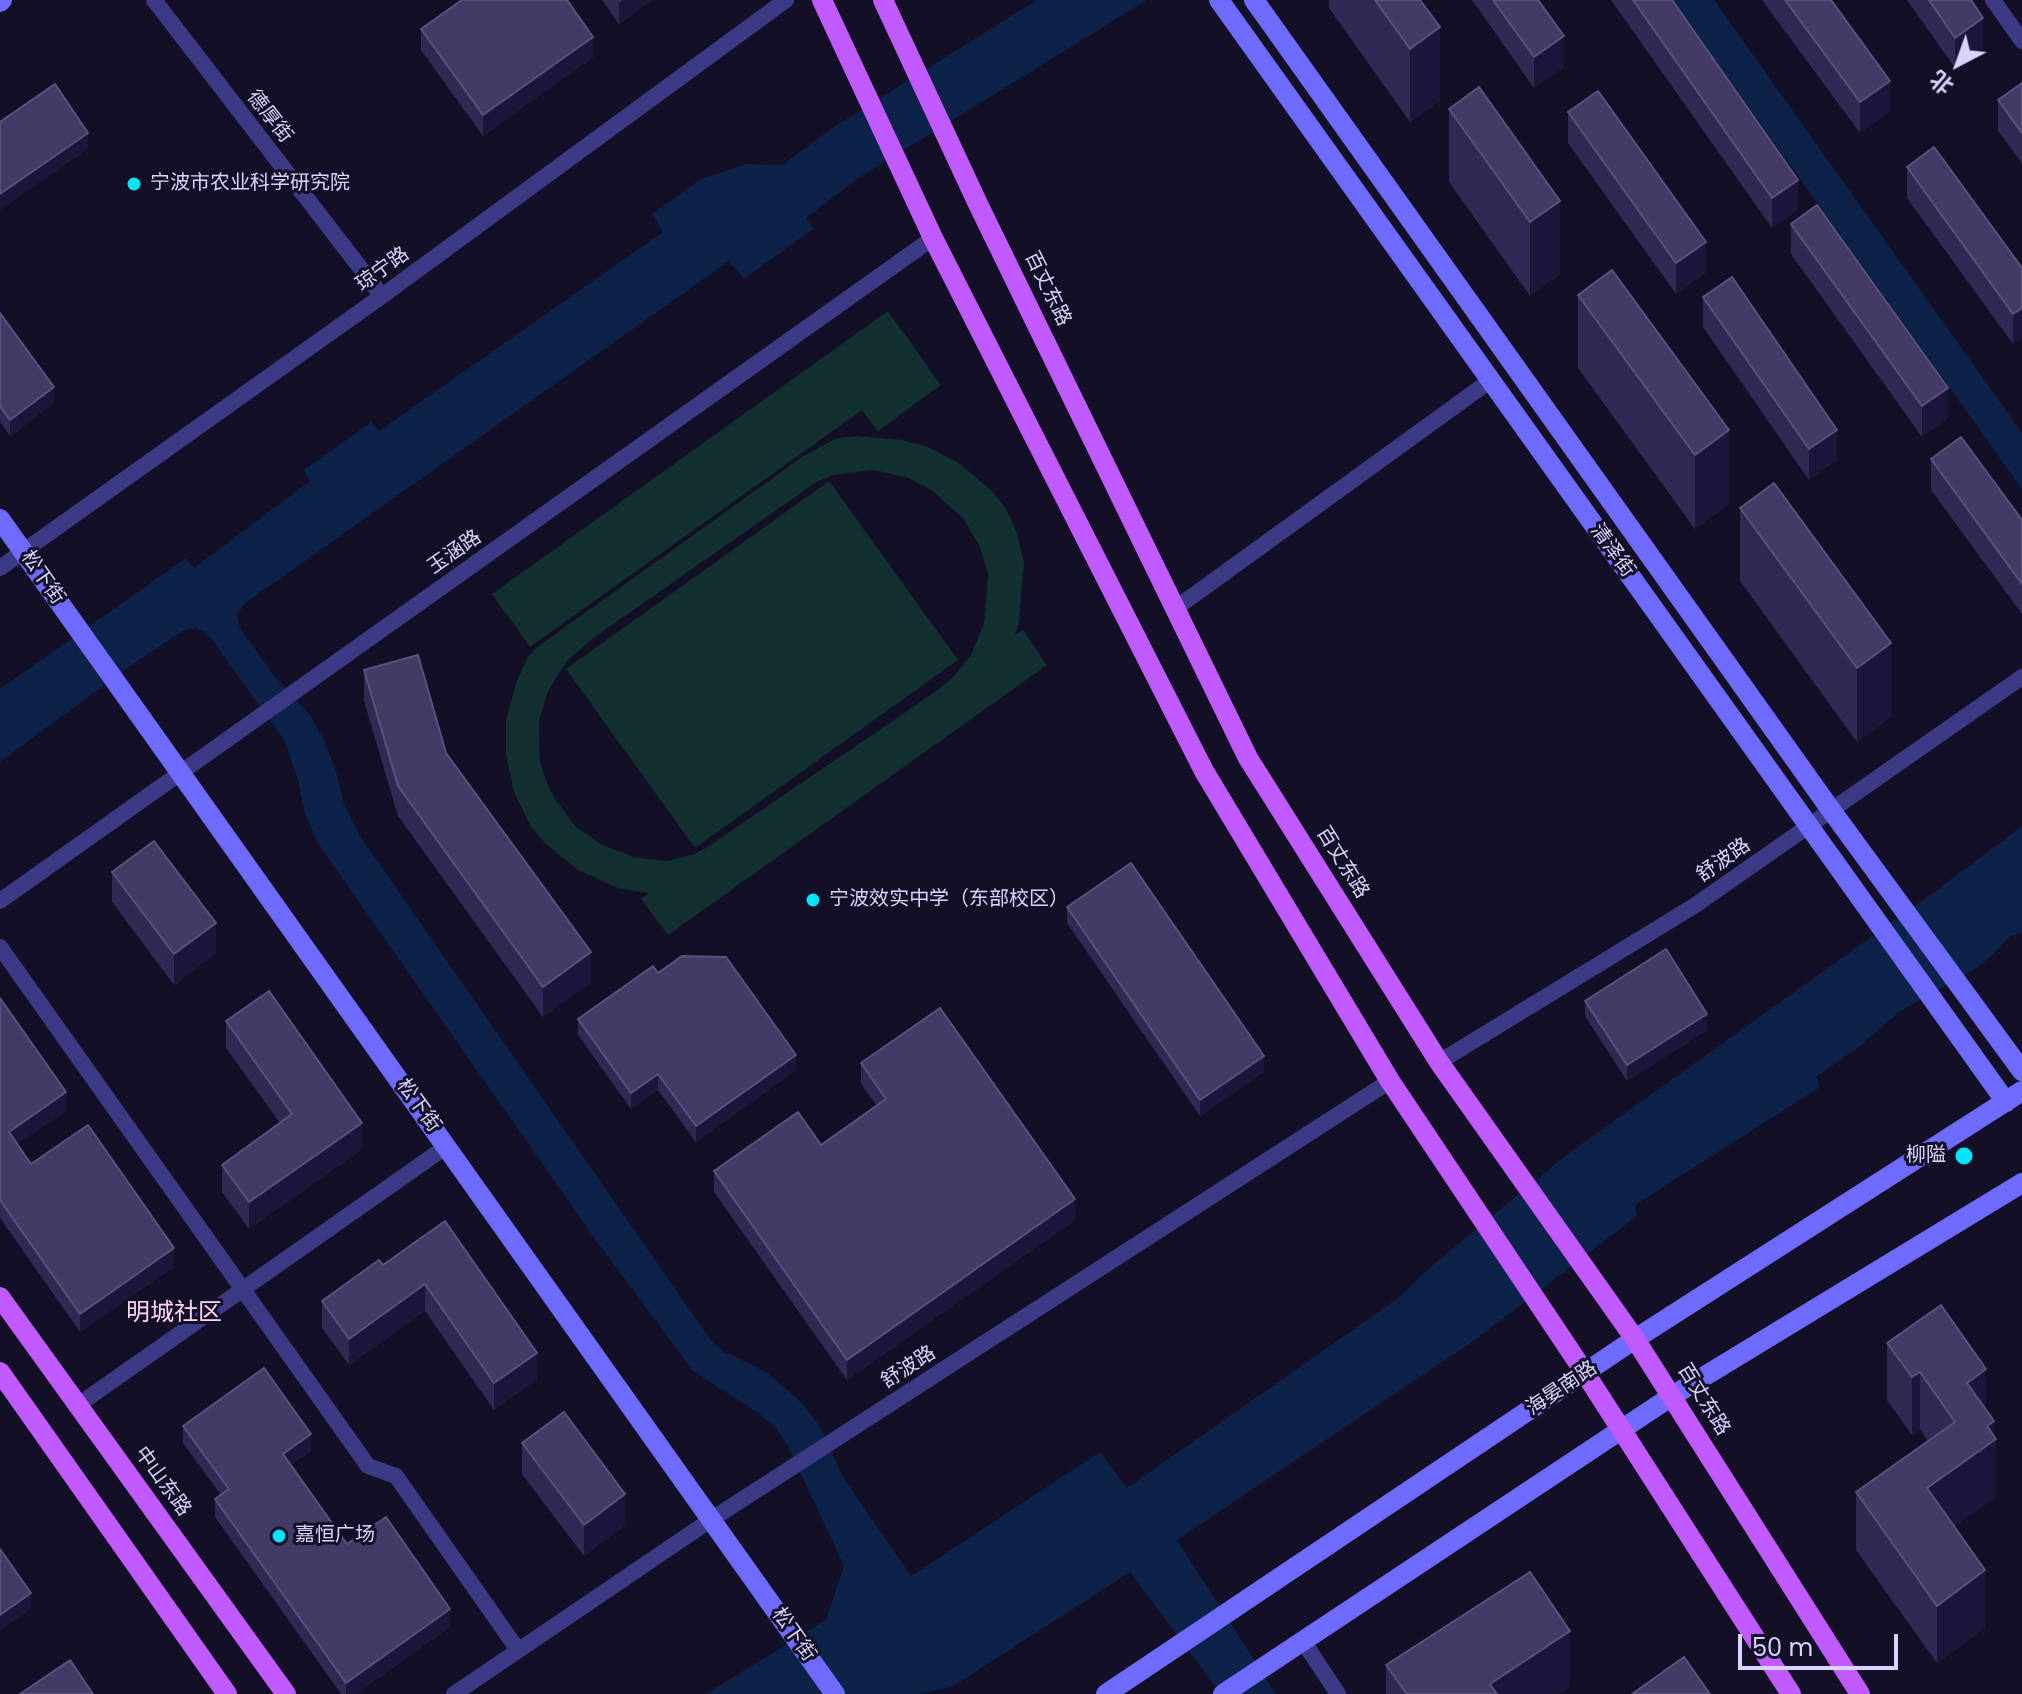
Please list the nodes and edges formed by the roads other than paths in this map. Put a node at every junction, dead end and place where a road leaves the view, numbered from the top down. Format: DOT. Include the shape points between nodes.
graph roads {
  1 [pos="154,0"];
  2 [pos="786,0"];
  3 [pos="822,0"];
  4 [pos="883,0"];
  5 [pos="1219,0"];
  6 [pos="1254,0"];
  7 [pos="1993,0"];
  8 [pos="2022,41"];
  9 [pos="933,238"];
  10 [pos="382,296"];
  11 [pos="1491,380"];
  12 [pos="0,519"];
  13 [pos="23,551"];
  14 [pos="0,568"];
  15 [pos="1176,608"];
  16 [pos="2022,677"];
  17 [pos="179,773"];
  18 [pos="1831,810"];
  19 [pos="1809,826"];
  20 [pos="0,901"];
  21 [pos="0,947"];
  22 [pos="1439,1062"];
  23 [pos="2022,1071"];
  24 [pos="1390,1081"];
  25 [pos="2014,1097"];
  26 [pos="447,1146"];
  27 [pos="2022,1183"];
  28 [pos="243,1290"];
  29 [pos="0,1297"];
  30 [pos="1635,1339"];
  31 [pos="0,1372"];
  32 [pos="1585,1373"];
  33 [pos="1672,1396"];
  34 [pos="78,1405"];
  35 [pos="1620,1431"];
  36 [pos="712,1519"];
  37 [pos="1303,1641"];
  38 [pos="518,1650"];
  39 [pos="1224,1693"];
  40 [pos="227,1694"];
  41 [pos="286,1694"];
  42 [pos="454,1694"];
  43 [pos="835,1694"];
  44 [pos="1106,1694"];
  45 [pos="1338,1694"];
  46 [pos="1791,1694"];
  47 [pos="1860,1694"];
  1 -- 10 [label="street, 德厚街"];
  2 -- 10 [label="street, 琼宁路"];
  3 -- 9 [label="main road"];
  4 -- 15 [label="main road, 百丈东路"];
  5 -- 11 [label="street, 清泽街"];
  6 -- 18 [label="street, 清泽街"];
  7 -- 8 [label="street"];
  9 -- 17 [label="street, 玉涵路"];
  9 -- 24 [label="main road" via="1204,771"];
  10 -- 13 [label="street, 琼宁路"];
  11 -- 15 [label="street"];
  11 -- 19 [label="street, 清泽街"];
  12 -- 13 [label="street, 松下街"];
  13 -- 14 [label="street, 琼宁路"];
  13 -- 17 [label="street, 松下街"];
  15 -- 22 [label="main road, 百丈东路" via="1248,758"];
  16 -- 18 [label="street, 舒波路"];
  17 -- 20 [label="street, 玉涵路"];
  17 -- 26 [label="street, 松下街"];
  18 -- 19 [label="street, 舒波路"];
  18 -- 23 [label="street, 清泽街"];
  19 -- 22 [label="street, 舒波路" via="1694,906"];
  19 -- 25 [label="street, 清泽街"];
  21 -- 28 [label="street"];
  22 -- 30 [label="main road, 百丈东路"];
  24 -- 32 [label="main road"];
  24 -- 36 [label="street, 舒波路"];
  25 -- 30 [label="street, 海晏南路"];
  26 -- 28 [label="street"];
  26 -- 36 [label="street, 松下街"];
  27 -- 33 [label="street"];
  28 -- 34 [label="street"];
  28 -- 38 [label="street" via="368,1466 396,1476"];
  29 -- 34 [label="main road, 中山东路"];
  30 -- 32 [label="street, 海晏南路"];
  30 -- 33 [label="main road, 百丈东路"];
  31 -- 40 [label="main road"];
  32 -- 35 [label="main road"];
  32 -- 44 [label="street, 海晏南路"];
  33 -- 35 [label="street"];
  33 -- 47 [label="main road, 百丈东路"];
  34 -- 41 [label="main road, 中山东路"];
  35 -- 37 [label="street"];
  35 -- 46 [label="main road"];
  36 -- 38 [label="street, 舒波路"];
  36 -- 43 [label="street, 松下街"];
  37 -- 39 [label="street"];
  37 -- 45 [label="street"];
  38 -- 42 [label="street, 舒波路"];
}
